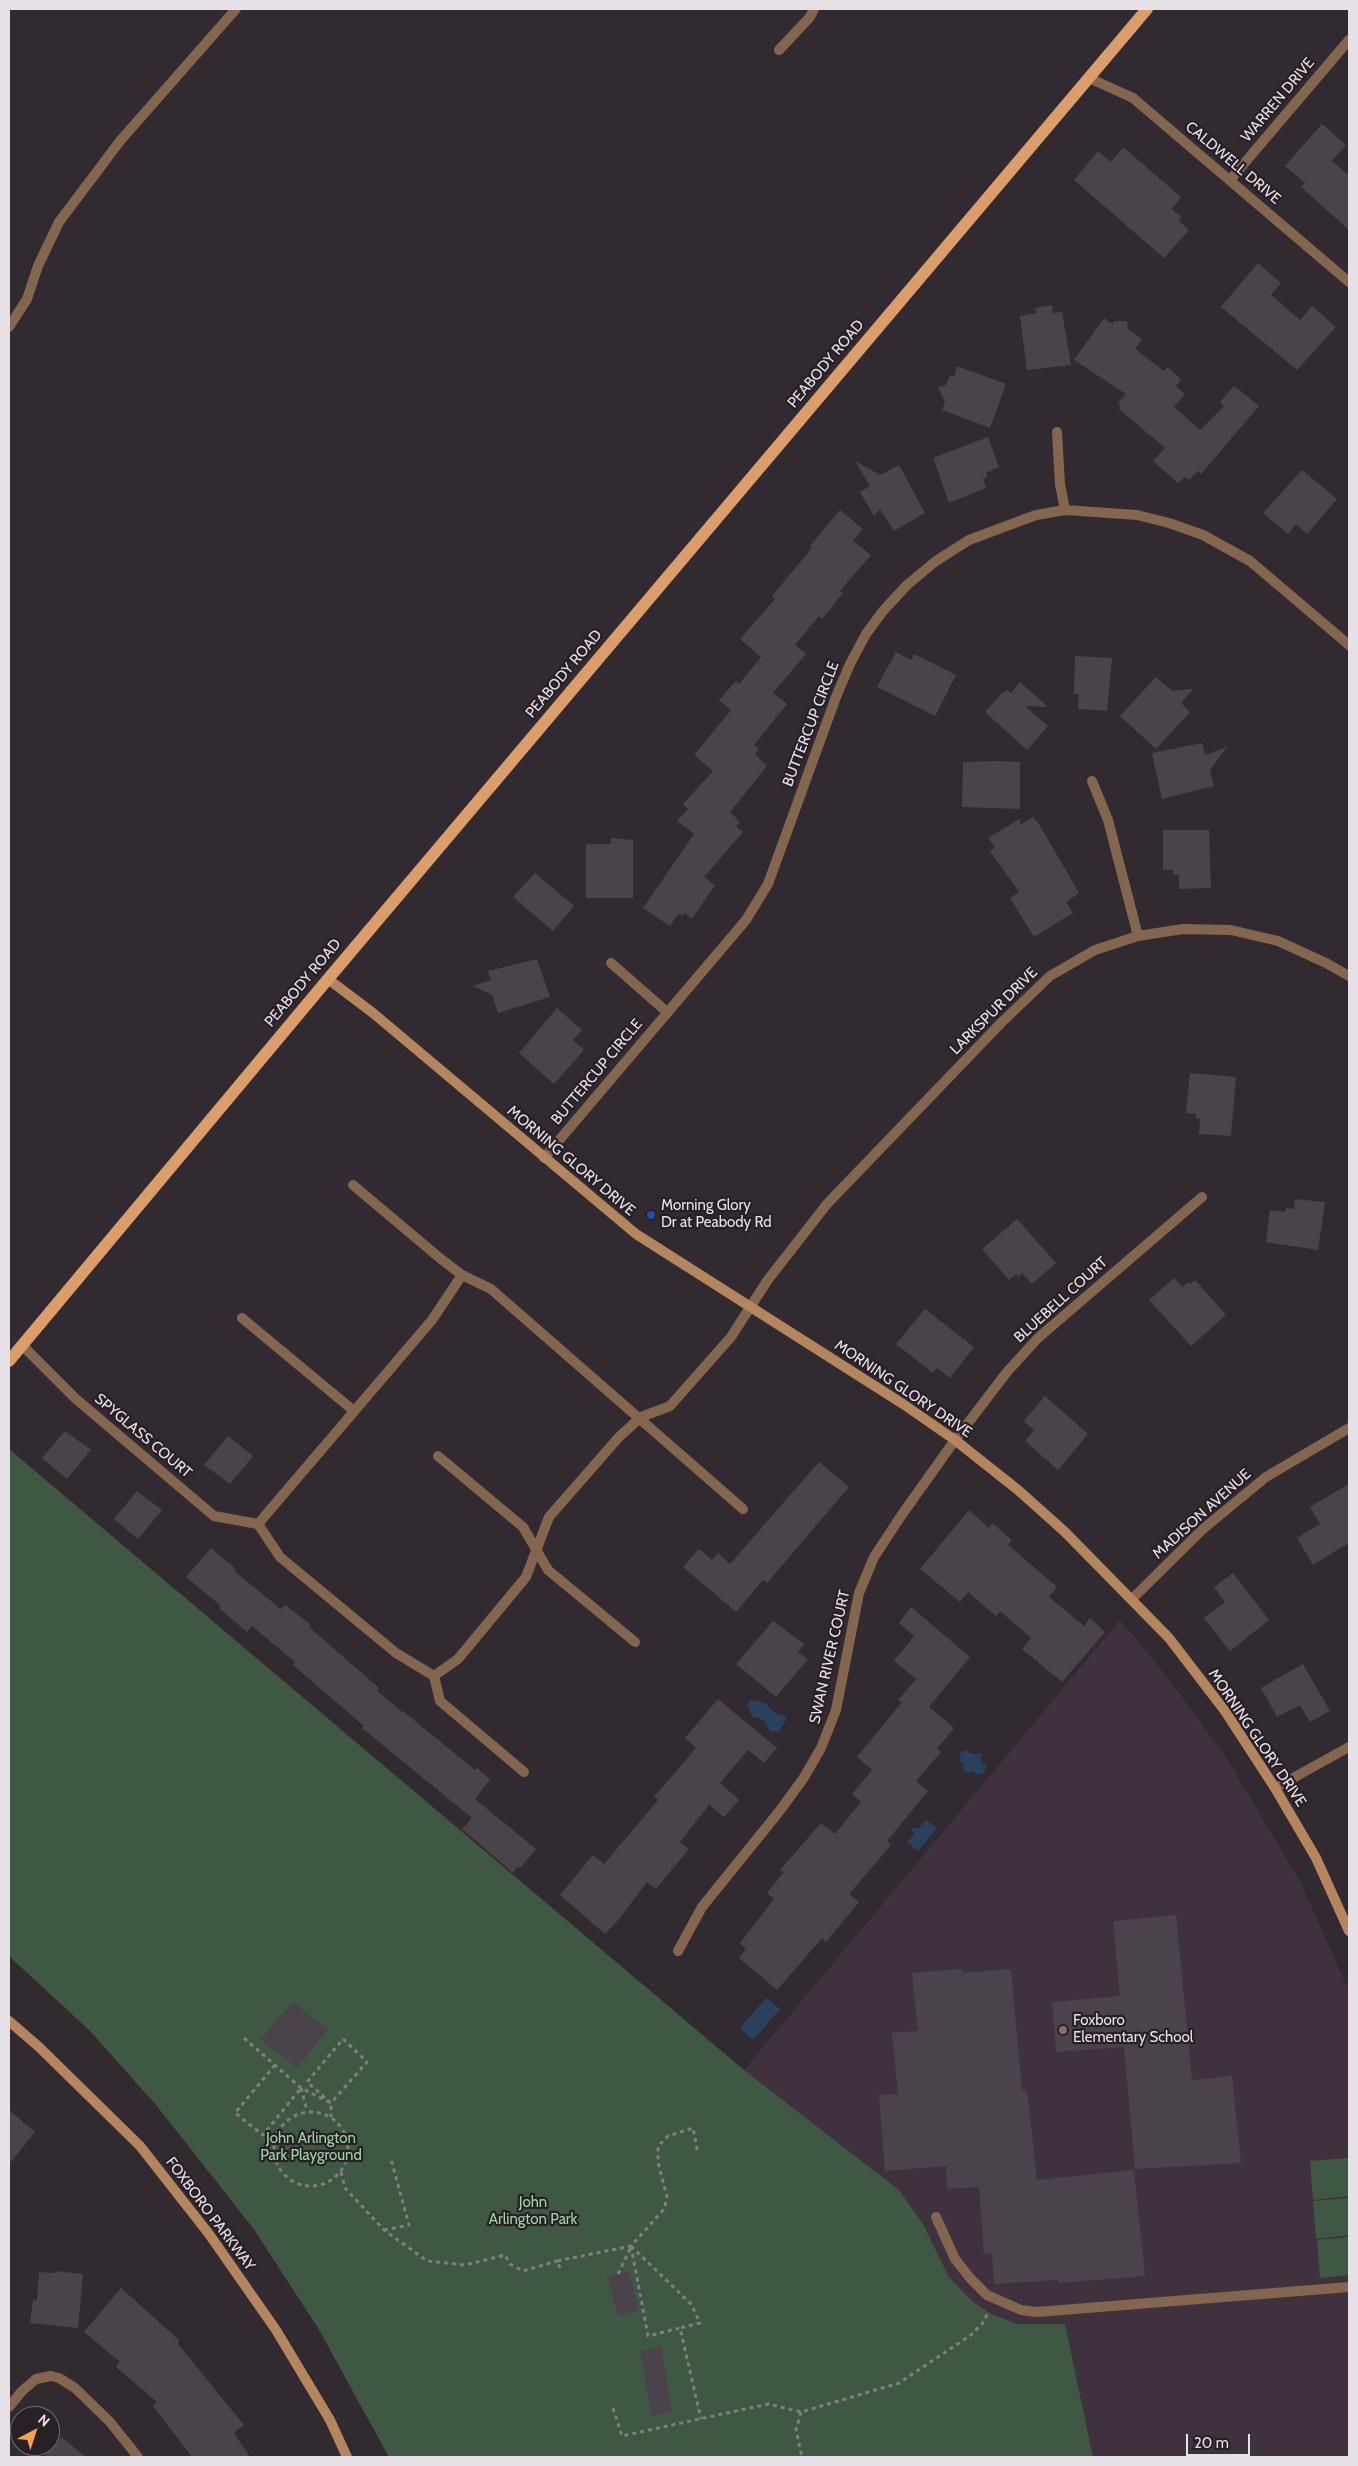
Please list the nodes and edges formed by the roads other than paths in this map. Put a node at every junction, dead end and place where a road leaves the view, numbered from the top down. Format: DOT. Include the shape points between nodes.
graph roads {
  1 [pos="236,9"];
  2 [pos="814,9"];
  3 [pos="1147,9"];
  4 [pos="1349,40"];
  5 [pos="779,50"];
  6 [pos="1089,78"];
  7 [pos="1230,180"];
  8 [pos="1349,282"];
  9 [pos="9,327"];
  10 [pos="1057,432"];
  11 [pos="1065,510"];
  12 [pos="1349,644"];
  13 [pos="1092,780"];
  14 [pos="1138,936"];
  15 [pos="611,963"];
  16 [pos="1349,976"];
  17 [pos="328,979"];
  18 [pos="667,1012"];
  19 [pos="544,1158"];
  20 [pos="353,1185"];
  21 [pos="1202,1197"];
  22 [pos="462,1275"];
  23 [pos="750,1307"];
  24 [pos="242,1318"];
  25 [pos="22,1345"];
  26 [pos="9,1361"];
  27 [pos="354,1411"];
  28 [pos="640,1418"];
  29 [pos="1349,1428"];
  30 [pos="955,1440"];
  31 [pos="438,1456"];
  32 [pos="743,1509"];
  33 [pos="258,1524"];
  34 [pos="536,1550"];
  35 [pos="1132,1599"];
  36 [pos="635,1642"];
  37 [pos="434,1676"];
  38 [pos="1349,1747"];
  39 [pos="524,1772"];
  40 [pos="1275,1788"];
  41 [pos="1349,1931"];
  42 [pos="678,1952"];
  43 [pos="9,2021"];
  44 [pos="936,2217"];
  45 [pos="1349,2287"];
  46 [pos="9,2407"];
  47 [pos="138,2457"];
  48 [pos="347,2457"];
  1 -- 9 [label="street" via="120,141 59,222 27,298"];
  2 -- 5 [label="street"];
  3 -- 6 [label="main road, PEABODY ROAD"];
  4 -- 7 [label="street, WARREN DRIVE"];
  6 -- 7 [label="street, CALDWELL DRIVE" via="1133,98"];
  6 -- 17 [label="main road, PEABODY ROAD"];
  7 -- 8 [label="street, CALDWELL DRIVE"];
  10 -- 11 [label="street"];
  11 -- 12 [label="street, BUTTERCUP CIRCLE" via="1138,515 1202,535 1268,574"];
  11 -- 18 [label="street, BUTTERCUP CIRCLE" via="1036,515 969,540 936,561 883,611 866,634 836,697 768,884 746,920"];
  13 -- 14 [label="street" via="1108,820"];
  14 -- 16 [label="street, LARKSPUR DRIVE" via="1183,929 1231,930 1278,941"];
  14 -- 23 [label="street, LARKSPUR DRIVE" via="1095,950 1050,976 1008,1015 827,1204"];
  15 -- 18 [label="street"];
  17 -- 19 [label="street, MORNING GLORY DRIVE"];
  17 -- 25 [label="main road, PEABODY ROAD"];
  18 -- 19 [label="street, BUTTERCUP CIRCLE"];
  19 -- 23 [label="street, MORNING GLORY DRIVE" via="636,1234"];
  20 -- 22 [label="street"];
  21 -- 30 [label="street, BLUEBELL COURT" via="1038,1338 1007,1372"];
  22 -- 27 [label="street" via="432,1320"];
  22 -- 28 [label="street" via="491,1289"];
  23 -- 28 [label="street, LARKSPUR DRIVE" via="731,1337 670,1406"];
  23 -- 30 [label="street, MORNING GLORY DRIVE"];
  24 -- 27 [label="street"];
  25 -- 26 [label="main road, PEABODY ROAD"];
  25 -- 33 [label="street, SPYGLASS COURT" via="76,1400 214,1516"];
  27 -- 33 [label="street"];
  28 -- 32 [label="street"];
  28 -- 34 [label="street, LARKSPUR DRIVE" via="618,1437 549,1517"];
  29 -- 35 [label="street, MADISON AVENUE" via="1266,1478 1203,1529"];
  30 -- 35 [label="street, MORNING GLORY DRIVE" via="1065,1532"];
  30 -- 42 [label="street, SWAN RIVER COURT" via="874,1557 859,1593 836,1710 821,1748 778,1813 702,1908"];
  31 -- 34 [label="street" via="523,1528"];
  33 -- 37 [label="street" via="280,1557 396,1654"];
  34 -- 36 [label="street" via="548,1570"];
  34 -- 37 [label="street, LARKSPUR DRIVE" via="526,1578 458,1659"];
  35 -- 40 [label="street, MORNING GLORY DRIVE" via="1169,1638 1225,1711"];
  37 -- 39 [label="street" via="440,1701"];
  38 -- 40 [label="street"];
  40 -- 41 [label="street, MORNING GLORY DRIVE" via="1316,1858"];
  43 -- 48 [label="street, FOXBORO PARKWAY" via="140,2146 209,2234 276,2330 330,2420"];
  44 -- 45 [label="street" via="955,2259 970,2278 995,2299 1021,2310 1037,2312"];
  46 -- 47 [label="street" via="36,2379 59,2378 75,2388 110,2422"];
}
